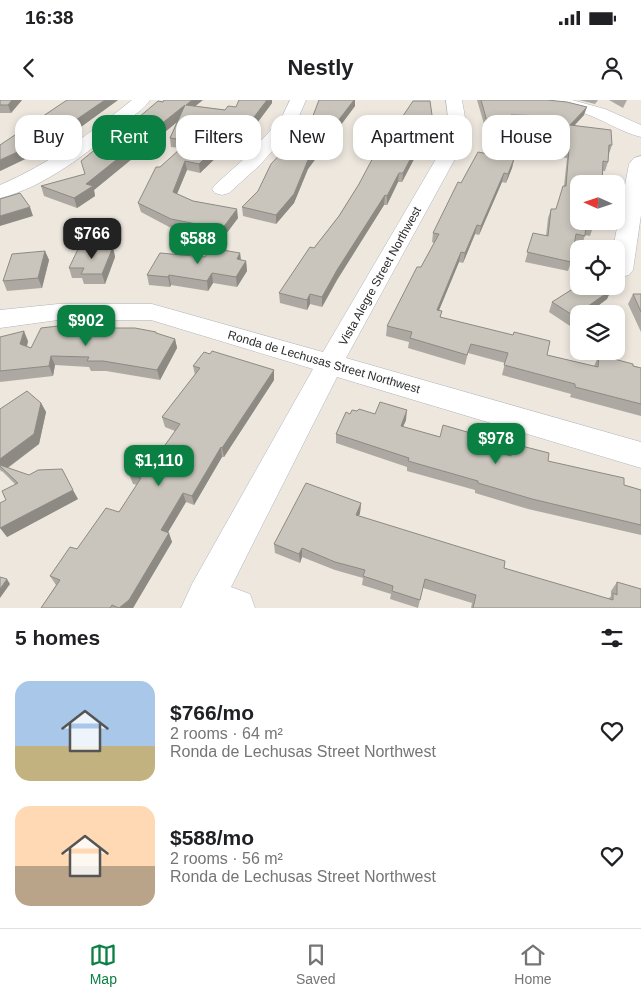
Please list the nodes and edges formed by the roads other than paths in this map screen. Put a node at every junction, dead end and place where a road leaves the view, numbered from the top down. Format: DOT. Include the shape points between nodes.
graph roads {
  1 [pos="142,100"];
  2 [pos="298,100"];
  3 [pos="454,100"];
  4 [pos="524,100"];
  5 [pos="641,132"];
  6 [pos="641,162"];
  7 [pos="222,189"];
  8 [pos="0,192"];
  9 [pos="625,246"];
  10 [pos="0,319"];
  11 [pos="330,363"];
  12 [pos="641,455"];
  13 [pos="213,604"];
  1 -- 8 [label="street" via="46,170"];
  2 -- 7 [label="street" via="289,121"];
  3 -- 11 [label="street, Vista Alegre Street Northwest" via="459,135"];
  4 -- 5 [label="street" via="587,107"];
  6 -- 9 [label="street"];
  10 -- 11 [label="street, Ronda de Lechusas Street Northwest" via="58,312 152,312"];
  11 -- 12 [label="street, Ronda de Lechusas Street Northwest"];
  11 -- 13 [label="street, Vista Alegre Street Northwest"];
}
